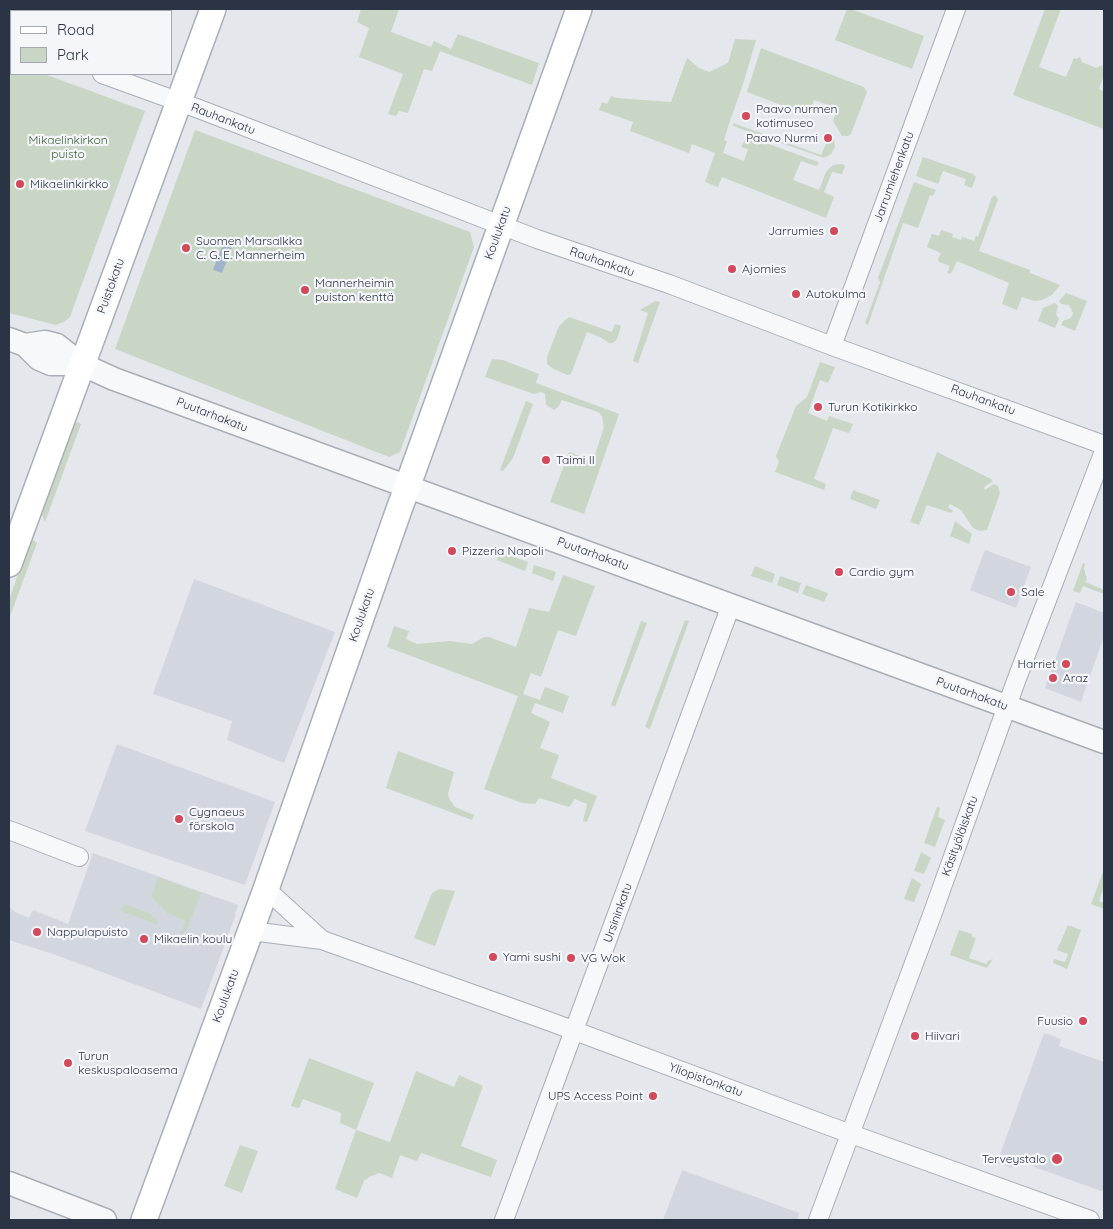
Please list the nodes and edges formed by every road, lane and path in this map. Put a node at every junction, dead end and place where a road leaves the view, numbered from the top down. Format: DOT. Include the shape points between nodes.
graph roads {
  1 [pos="213,9"];
  2 [pos="579,9"];
  3 [pos="956,9"];
  4 [pos="105,75"];
  5 [pos="179,103"];
  6 [pos="501,226"];
  7 [pos="17,342"];
  8 [pos="832,346"];
  9 [pos="81,364"];
  10 [pos="1104,445"];
  11 [pos="1104,452"];
  12 [pos="407,486"];
  13 [pos="9,564"];
  14 [pos="731,605"];
  15 [pos="1006,707"];
  16 [pos="1104,742"];
  17 [pos="9,830"];
  18 [pos="79,857"];
  19 [pos="266,889"];
  20 [pos="250,930"];
  21 [pos="322,940"];
  22 [pos="574,1031"];
  23 [pos="850,1134"];
  24 [pos="9,1183"];
  25 [pos="105,1220"];
  26 [pos="144,1220"];
  27 [pos="504,1220"];
  28 [pos="818,1220"];
  29 [pos="1090,1220"];
  1 -- 5 [label="main road, Puistokatu"];
  2 -- 6 [label="main road, Koulukatu"];
  3 -- 8 [label="street, Jarrumiehenkatu"];
  4 -- 5 [label="street, Rauhankatu"];
  5 -- 6 [label="street, Rauhankatu"];
  5 -- 9 [label="main road, Puistokatu"];
  6 -- 8 [label="street, Rauhankatu" via="669,284"];
  6 -- 12 [label="main road, Koulukatu"];
  7 -- 9 [label="street, Puutarhakatu" via="51,364"];
  8 -- 10 [label="street, Rauhankatu"];
  9 -- 12 [label="street, Puutarhakatu"];
  9 -- 13 [label="main road, Puistokatu"];
  11 -- 15 [label="street, Käsityöläiskatu"];
  12 -- 14 [label="street, Puutarhakatu"];
  12 -- 19 [label="main road, Koulukatu"];
  14 -- 15 [label="street, Puutarhakatu"];
  14 -- 22 [label="street, Ursininkatu"];
  15 -- 16 [label="street, Puutarhakatu"];
  15 -- 23 [label="street, Käsityöläiskatu"];
  17 -- 18 [label="street"];
  19 -- 20 [label="main road, Koulukatu"];
  19 -- 21 [label="street, Yliopistonkatu"];
  20 -- 21 [label="street, Yliopistonkatu"];
  20 -- 26 [label="main road, Koulukatu"];
  21 -- 22 [label="street, Yliopistonkatu"];
  22 -- 23 [label="street, Yliopistonkatu"];
  22 -- 27 [label="street, Ursininkatu"];
  23 -- 28 [label="street, Käsityöläiskatu"];
  23 -- 29 [label="street, Yliopistonkatu"];
  24 -- 25 [label="street"];
}
